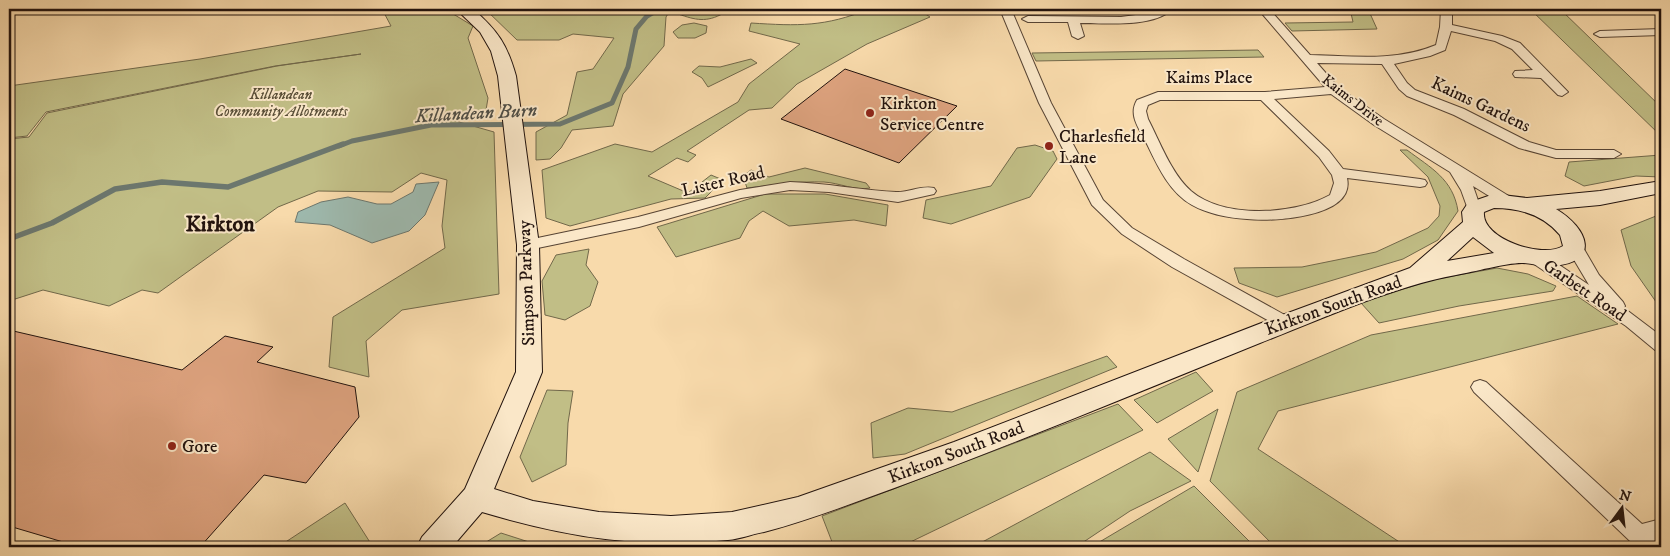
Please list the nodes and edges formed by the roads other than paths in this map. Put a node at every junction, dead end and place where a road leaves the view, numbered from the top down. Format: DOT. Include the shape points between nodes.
graph roads {
  1 [pos="464,9"];
  2 [pos="1005,9"];
  3 [pos="1166,9"];
  4 [pos="1447,9"];
  5 [pos="1265,11"];
  6 [pos="1028,19"];
  7 [pos="1073,19"];
  8 [pos="1618,24"];
  9 [pos="1446,27"];
  10 [pos="1661,32"];
  11 [pos="1632,33"];
  12 [pos="1600,34"];
  13 [pos="1078,36"];
  14 [pos="1307,59"];
  15 [pos="1385,60"];
  16 [pos="1519,74"];
  17 [pos="1544,74"];
  18 [pos="1334,90"];
  19 [pos="1562,92"];
  20 [pos="1265,96"];
  21 [pos="1562,140"];
  22 [pos="1577,154"];
  23 [pos="1614,154"];
  24 [pos="1454,169"];
  25 [pos="1339,173"];
  26 [pos="1420,183"];
  27 [pos="1661,187"];
  28 [pos="928,191"];
  29 [pos="1600,198"];
  30 [pos="1516,203"];
  31 [pos="1474,217"];
  32 [pos="1573,241"];
  33 [pos="528,245"];
  34 [pos="1530,257"];
  35 [pos="1418,274"];
  36 [pos="1286,322"];
  37 [pos="1632,322"];
  38 [pos="1661,345"];
  39 [pos="1480,387"];
  40 [pos="476,497"];
  41 [pos="1661,528"];
  42 [pos="1645,541"];
  43 [pos="433,547"];
  1 -- 33 [label="street, Simpson Parkway" via="486,29 500,51 507,76"];
  2 -- 36 [label="street" via="1044,103 1096,202 1127,231"];
  3 -- 7 [label="street" via="1145,18"];
  4 -- 9 [label="street, Kaims Gardens"];
  5 -- 14 [label="street, Kaims Drive"];
  6 -- 7 [label="street"];
  7 -- 13 [label="street"];
  8 -- 11 [label="street"];
  9 -- 15 [label="street, Kaims Gardens" via="1441,47 1427,55"];
  9 -- 17 [label="street" via="1508,42"];
  10 -- 11 [label="street"];
  11 -- 12 [label="street"];
  14 -- 15 [label="street, Kaims Gardens"];
  14 -- 18 [label="street, Kaims Drive"];
  15 -- 22 [label="street, Kaims Gardens" via="1411,93 1541,151"];
  16 -- 17 [label="street"];
  17 -- 19 [label="street"];
  18 -- 20 [label="street, Kaims Place"];
  18 -- 24 [label="street, Kaims Drive"];
  20 -- 25 [label="street, Kaims Place" via="1331,161"];
  20 -- 25 [label="street, Kaims Place" via="1158,96 1142,103 1139,111 1177,184 1199,203 1214,209 1251,215 1317,208 1336,197 1341,183"];
  21 -- 22 [label="street"];
  22 -- 23 [label="street, Kaims Gardens"];
  24 -- 30 [label="street, Kaims Drive"];
  24 -- 31 [label="street, Kaims Drive" via="1468,190"];
  25 -- 26 [label="street"];
  27 -- 29 [label="street"];
  28 -- 33 [label="street, Lister Road" via="898,197 790,186 740,194 639,222"];
  29 -- 30 [label="street"];
  29 -- 32 [label="street" via="1584,208 1575,220"];
  30 -- 31 [label="street" via="1484,202"];
  30 -- 32 [label="street" via="1553,217"];
  31 -- 34 [label="street" via="1494,243"];
  31 -- 35 [label="street, Kirkton South Road"];
  32 -- 34 [label="street, Kirkton South Road" via="1568,255 1560,258"];
  32 -- 37 [label="street, Garbett Road" via="1594,279"];
  33 -- 40 [label="street, Simpson Parkway" via="529,372"];
  34 -- 35 [label="street, Kirkton South Road"];
  34 -- 37 [label="street, Garbett Road"];
  35 -- 36 [label="street, Kirkton South Road"];
  36 -- 40 [label="street, Kirkton South Road" via="964,450 798,510 732,526 671,530 599,526 533,514"];
  37 -- 38 [label="street, Garbett Road"];
  39 -- 42 [label="street"];
  40 -- 43 [label="street, Simpson Parkway"];
  41 -- 42 [label="street"];
}
